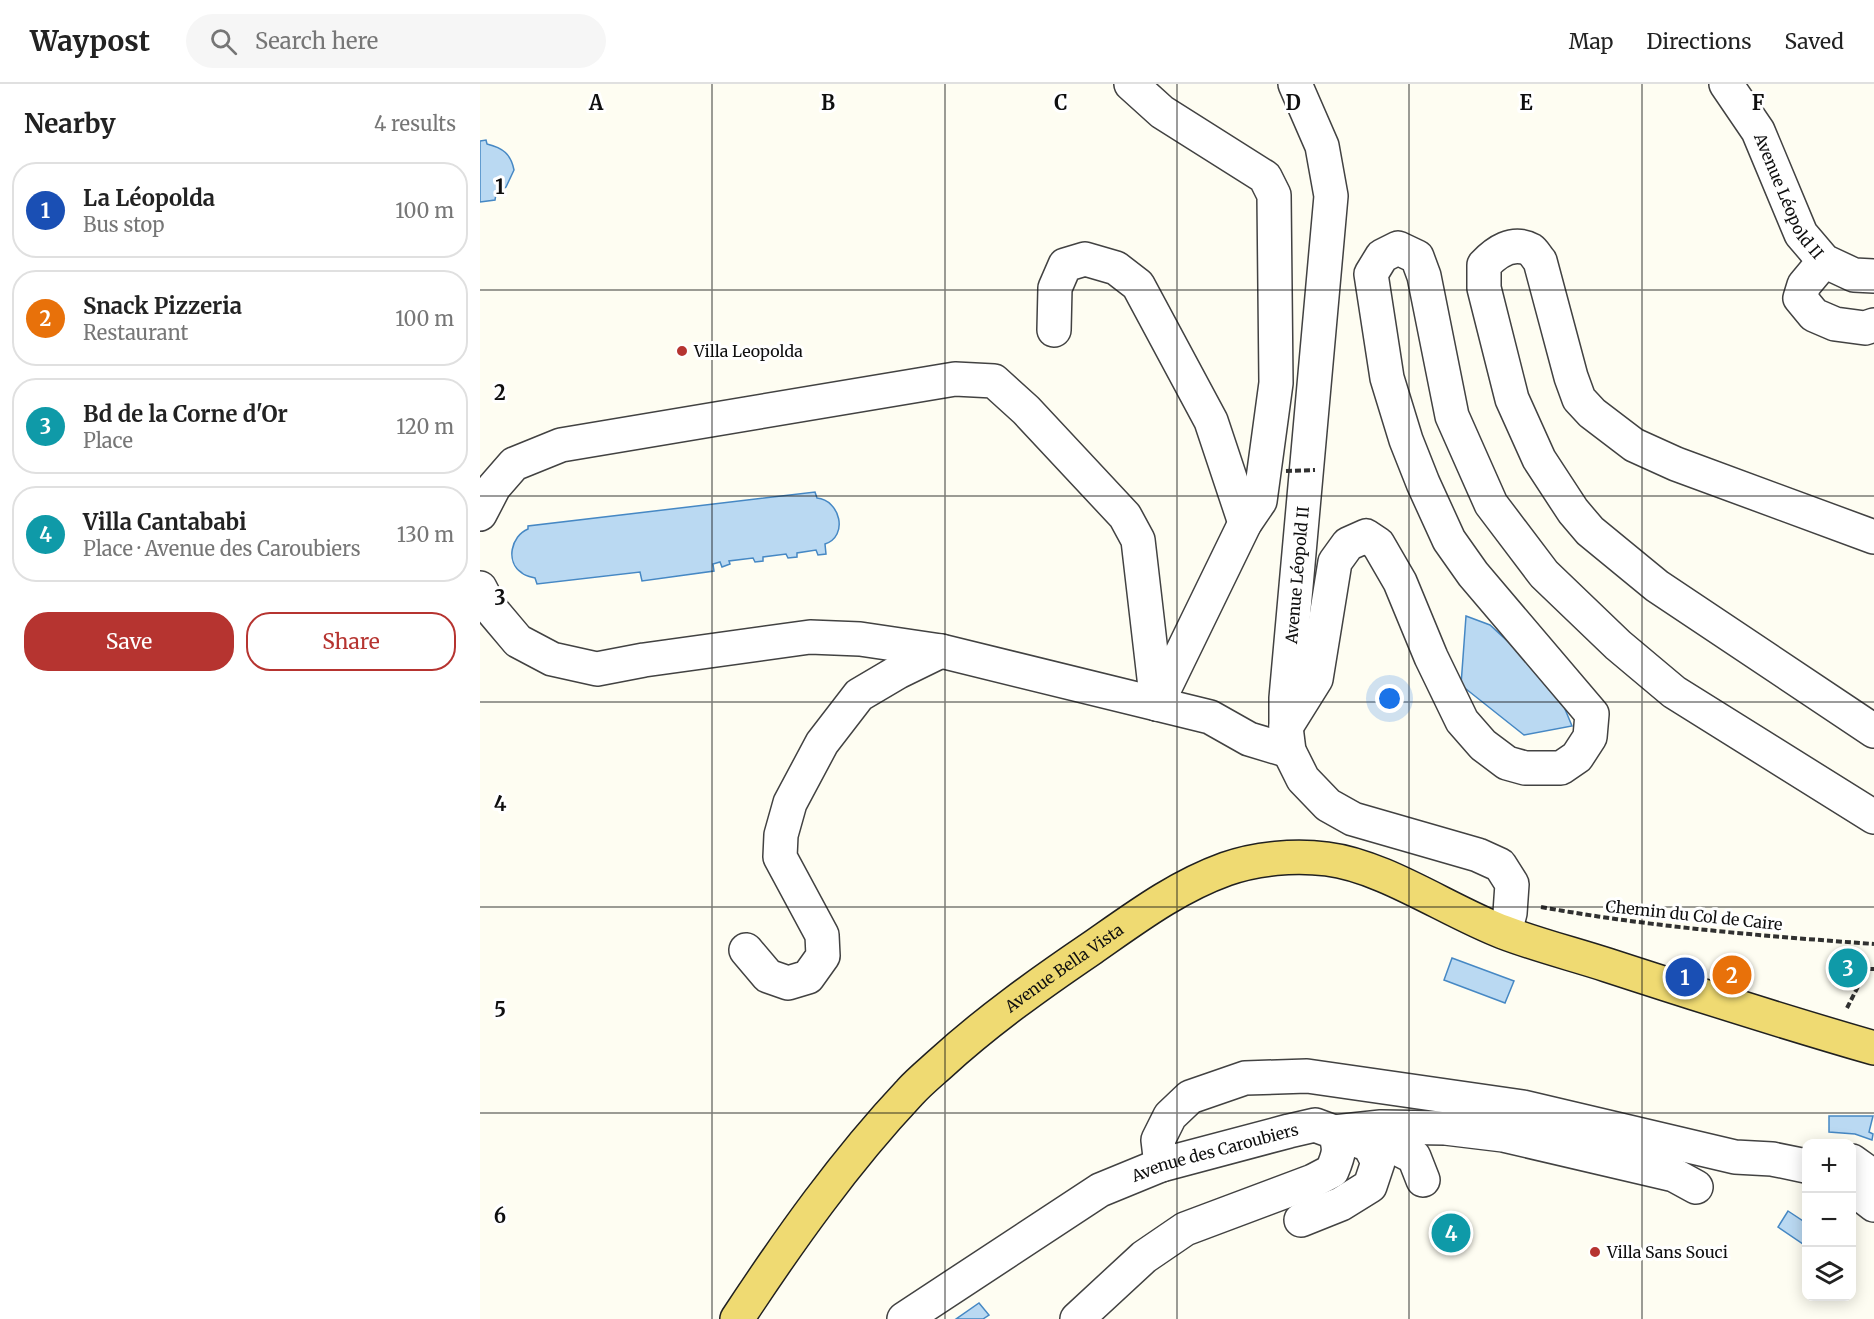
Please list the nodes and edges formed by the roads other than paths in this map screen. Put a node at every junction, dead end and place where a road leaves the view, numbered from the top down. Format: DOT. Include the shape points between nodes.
graph roads {
  1 [pos="1131,84"];
  2 [pos="1295,84"];
  3 [pos="1726,84"];
  4 [pos="1824,261"];
  5 [pos="1874,276"];
  6 [pos="1874,325"];
  7 [pos="1054,330"];
  8 [pos="480,514"];
  9 [pos="1245,523"];
  10 [pos="1874,537"];
  11 [pos="480,588"];
  12 [pos="941,651"];
  13 [pos="1157,704"];
  14 [pos="1874,731"];
  15 [pos="1288,739"];
  16 [pos="1874,818"];
  17 [pos="1505,933"];
  18 [pos="746,950"];
  19 [pos="1874,1048"];
  20 [pos="1347,1139"];
  21 [pos="1802,1147"];
  22 [pos="1772,1159"];
  23 [pos="1856,1164"];
  24 [pos="1161,1165"];
  25 [pos="1802,1165"];
  26 [pos="1874,1177"];
  27 [pos="1424,1180"];
  28 [pos="1695,1187"];
  29 [pos="1856,1192"];
  30 [pos="1874,1205"];
  31 [pos="1301,1220"];
  32 [pos="737,1319"];
  33 [pos="904,1319"];
  34 [pos="1077,1319"];
  1 -- 9 [label="street" via="1162,112 1265,177 1274,195 1276,383 1260,501"];
  2 -- 15 [label="street, Avenue Léopold II" via="1322,146 1331,196 1286,698"];
  3 -- 4 [label="street, Avenue Léopold II" via="1758,131 1801,234"];
  4 -- 5 [label="street, Avenue Léopold II" via="1854,275"];
  4 -- 6 [label="street" via="1804,285 1800,298 1814,315 1834,324 1865,328"];
  7 -- 9 [label="street" via="1055,288 1065,265 1085,258 1116,268 1138,285 1211,421"];
  8 -- 13 [label="street" via="494,487 514,464 561,445 955,379 994,381 1125,516 1138,540"];
  9 -- 13 [label="street"];
  10 -- 14 [label="street" via="1634,445 1580,399 1540,261 1531,250 1512,246 1494,254 1484,265 1484,288 1512,399 1539,459 1573,511 1590,531 1657,586"];
  11 -- 12 [label="street" via="491,609 518,641 552,659 597,669 810,637 860,639"];
  12 -- 13 [label="street"];
  12 -- 18 [label="street" via="859,695 822,743 790,803 781,835 780,857 822,935 823,956 808,977 788,983 768,976"];
  13 -- 15 [label="street" via="1210,717 1249,739"];
  15 -- 16 [label="street" via="1316,679 1335,562 1348,544 1366,536 1378,544 1400,582 1462,721 1483,745 1507,763 1525,768 1561,768 1577,757 1590,737 1592,714 1473,574 1449,540 1406,440 1387,378 1371,274 1382,256 1398,249 1417,257 1424,276 1452,416 1491,504 1544,574 1674,692"];
  15 -- 17 [label="street, Avenue Léopold II" via="1303,779 1328,805 1353,819 1500,865 1512,884"];
  17 -- 19 [label="main road, Avenue Bella Vista"];
  17 -- 32 [label="main road, Avenue Bella Vista" via="1401,884 1331,860 1269,860 1231,867 1195,881 1054,974 912,1089 805,1219"];
  20 -- 24 [label="street, Avenue des Caroubiers" via="1315,1125"];
  20 -- 27 [label="street" via="1383,1141 1414,1157"];
  20 -- 28 [label="street" via="1381,1127 1445,1128 1503,1135 1674,1175"];
  20 -- 31 [label="street" via="1378,1162 1370,1186 1341,1204"];
  20 -- 34 [label="street" via="1332,1171 1185,1229 1144,1257"];
  21 -- 22 [label="street" via="1788,1149"];
  22 -- 24 [label="street" via="1735,1157 1523,1107 1307,1076 1245,1078 1190,1097 1170,1116 1158,1140"];
  22 -- 25 [label="street"];
  23 -- 26 [label="street"];
  24 -- 33 [label="street, Avenue des Caroubiers" via="1100,1190"];
  29 -- 30 [label="street"];
}
